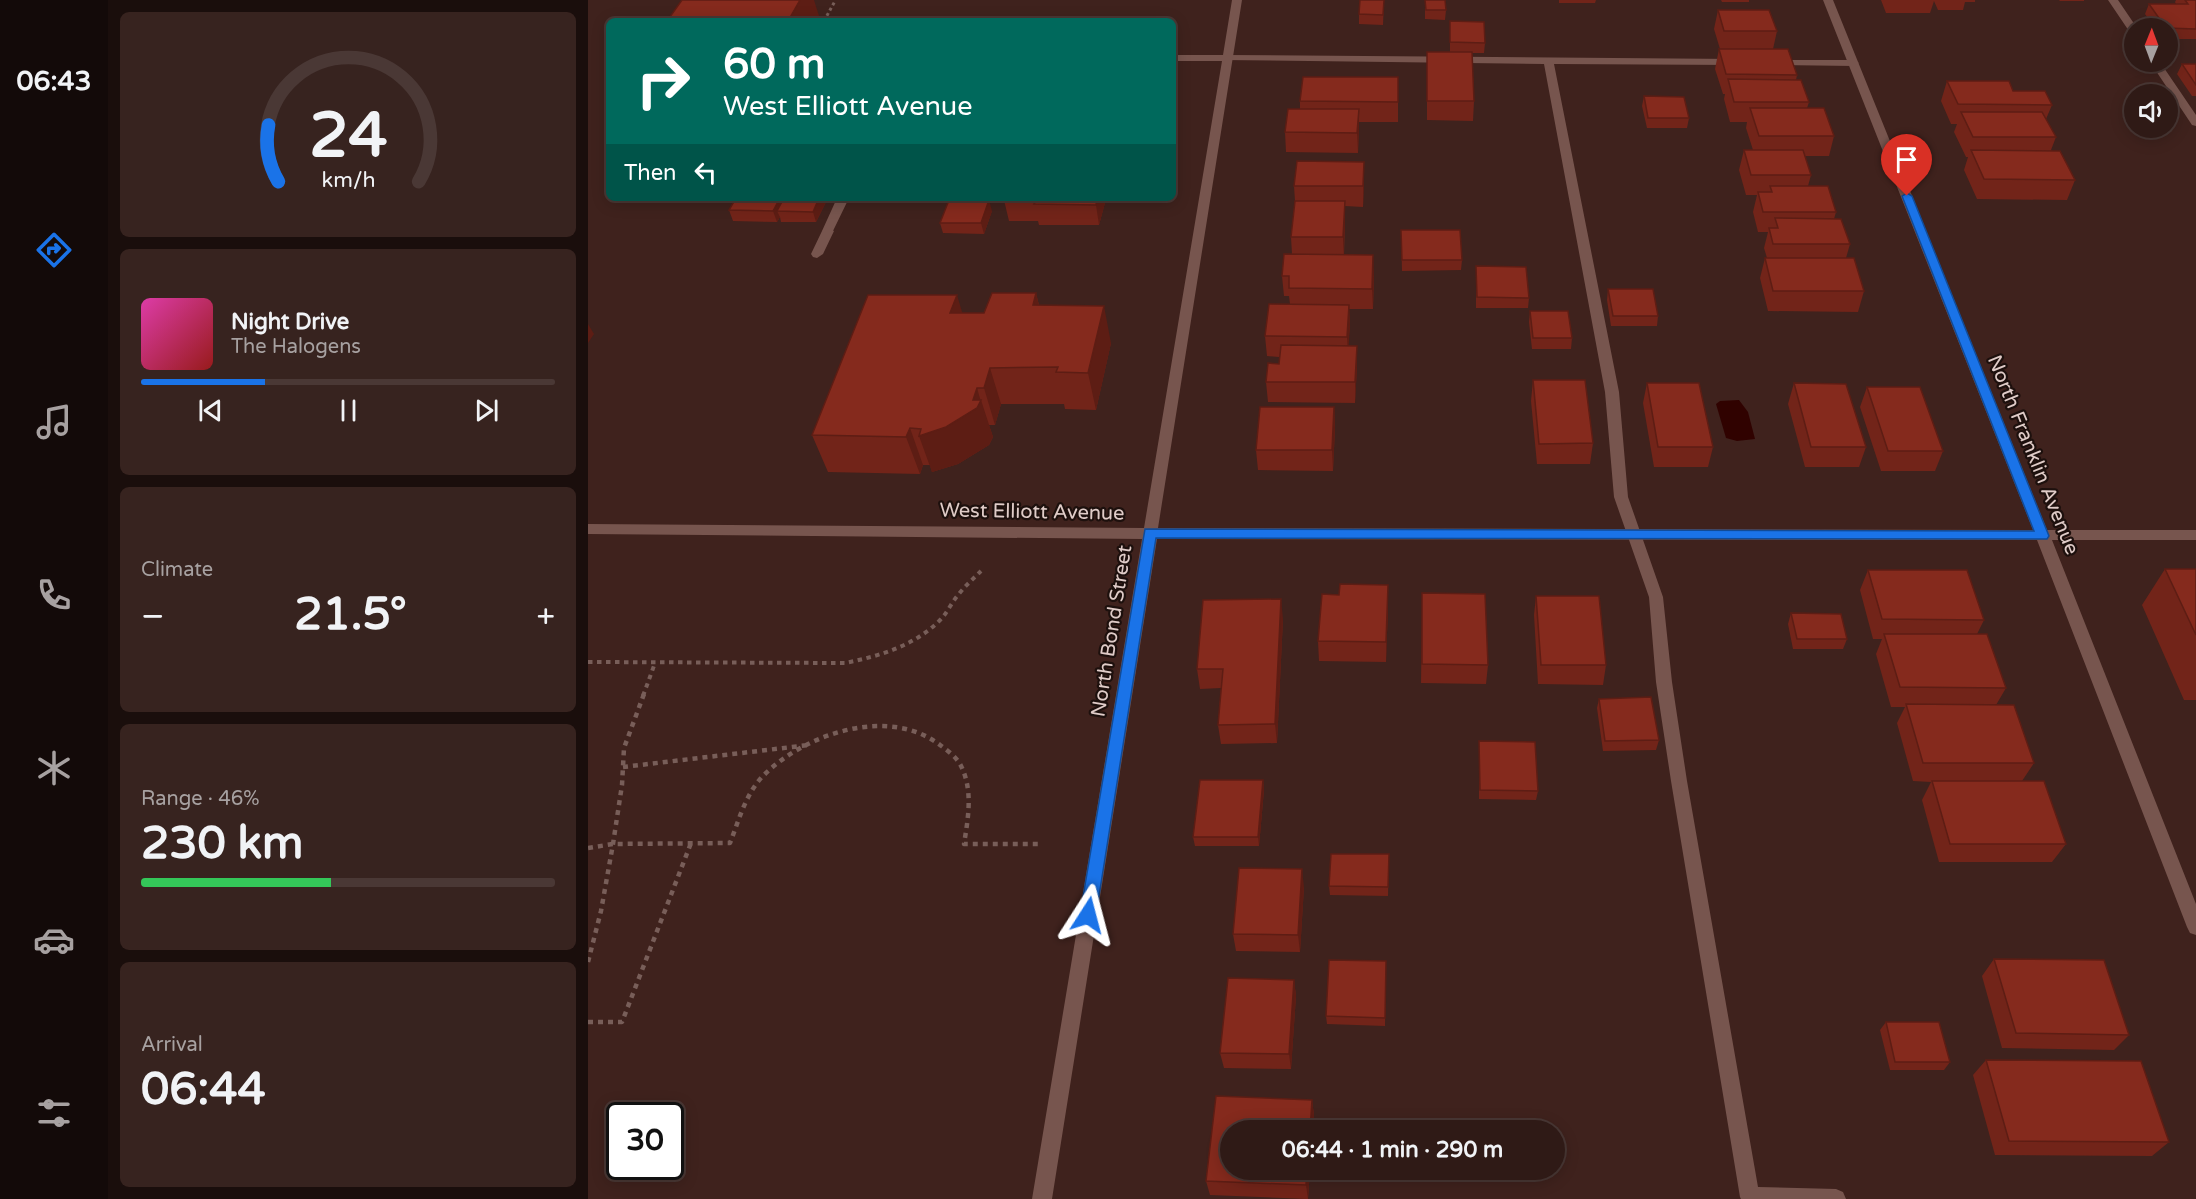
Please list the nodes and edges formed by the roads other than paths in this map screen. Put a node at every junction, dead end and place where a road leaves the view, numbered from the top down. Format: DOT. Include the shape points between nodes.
graph roads {
  1 [pos="1237,0"];
  2 [pos="1828,0"];
  3 [pos="2113,0"];
  4 [pos="2125,18"];
  5 [pos="1176,58"];
  6 [pos="1226,58"];
  7 [pos="1548,60"];
  8 [pos="1745,62"];
  9 [pos="1756,62"];
  10 [pos="1854,63"];
  11 [pos="2162,72"];
  12 [pos="2196,123"];
  13 [pos="842,201"];
  14 [pos="817,254"];
  15 [pos="588,529"];
  16 [pos="1150,533"];
  17 [pos="1633,535"];
  18 [pos="2196,535"];
  19 [pos="2042,536"];
  20 [pos="2196,927"];
  21 [pos="1042,1199"];
  22 [pos="1836,1199"];
  1 -- 6 [label="street, North Bond Street"];
  2 -- 10 [label="street, North Franklin Avenue"];
  3 -- 4 [label="street"];
  5 -- 6 [label="street"];
  6 -- 7 [label="street"];
  6 -- 16 [label="street, North Bond Street"];
  7 -- 8 [label="street"];
  7 -- 17 [label="street" via="1612,392 1621,497"];
  9 -- 10 [label="street"];
  10 -- 19 [label="street, North Franklin Avenue"];
  11 -- 12 [label="street"];
  13 -- 14 [label="street"];
  15 -- 16 [label="street, West Elliott Avenue"];
  16 -- 17 [label="street, West Elliott Avenue"];
  16 -- 21 [label="street, North Bond Street"];
  17 -- 19 [label="street, West Elliott Avenue"];
  17 -- 22 [label="street" via="1656,597 1679,781 1750,1197"];
  18 -- 19 [label="street, West Elliott Avenue"];
  19 -- 20 [label="street, North Franklin Avenue"];
}
